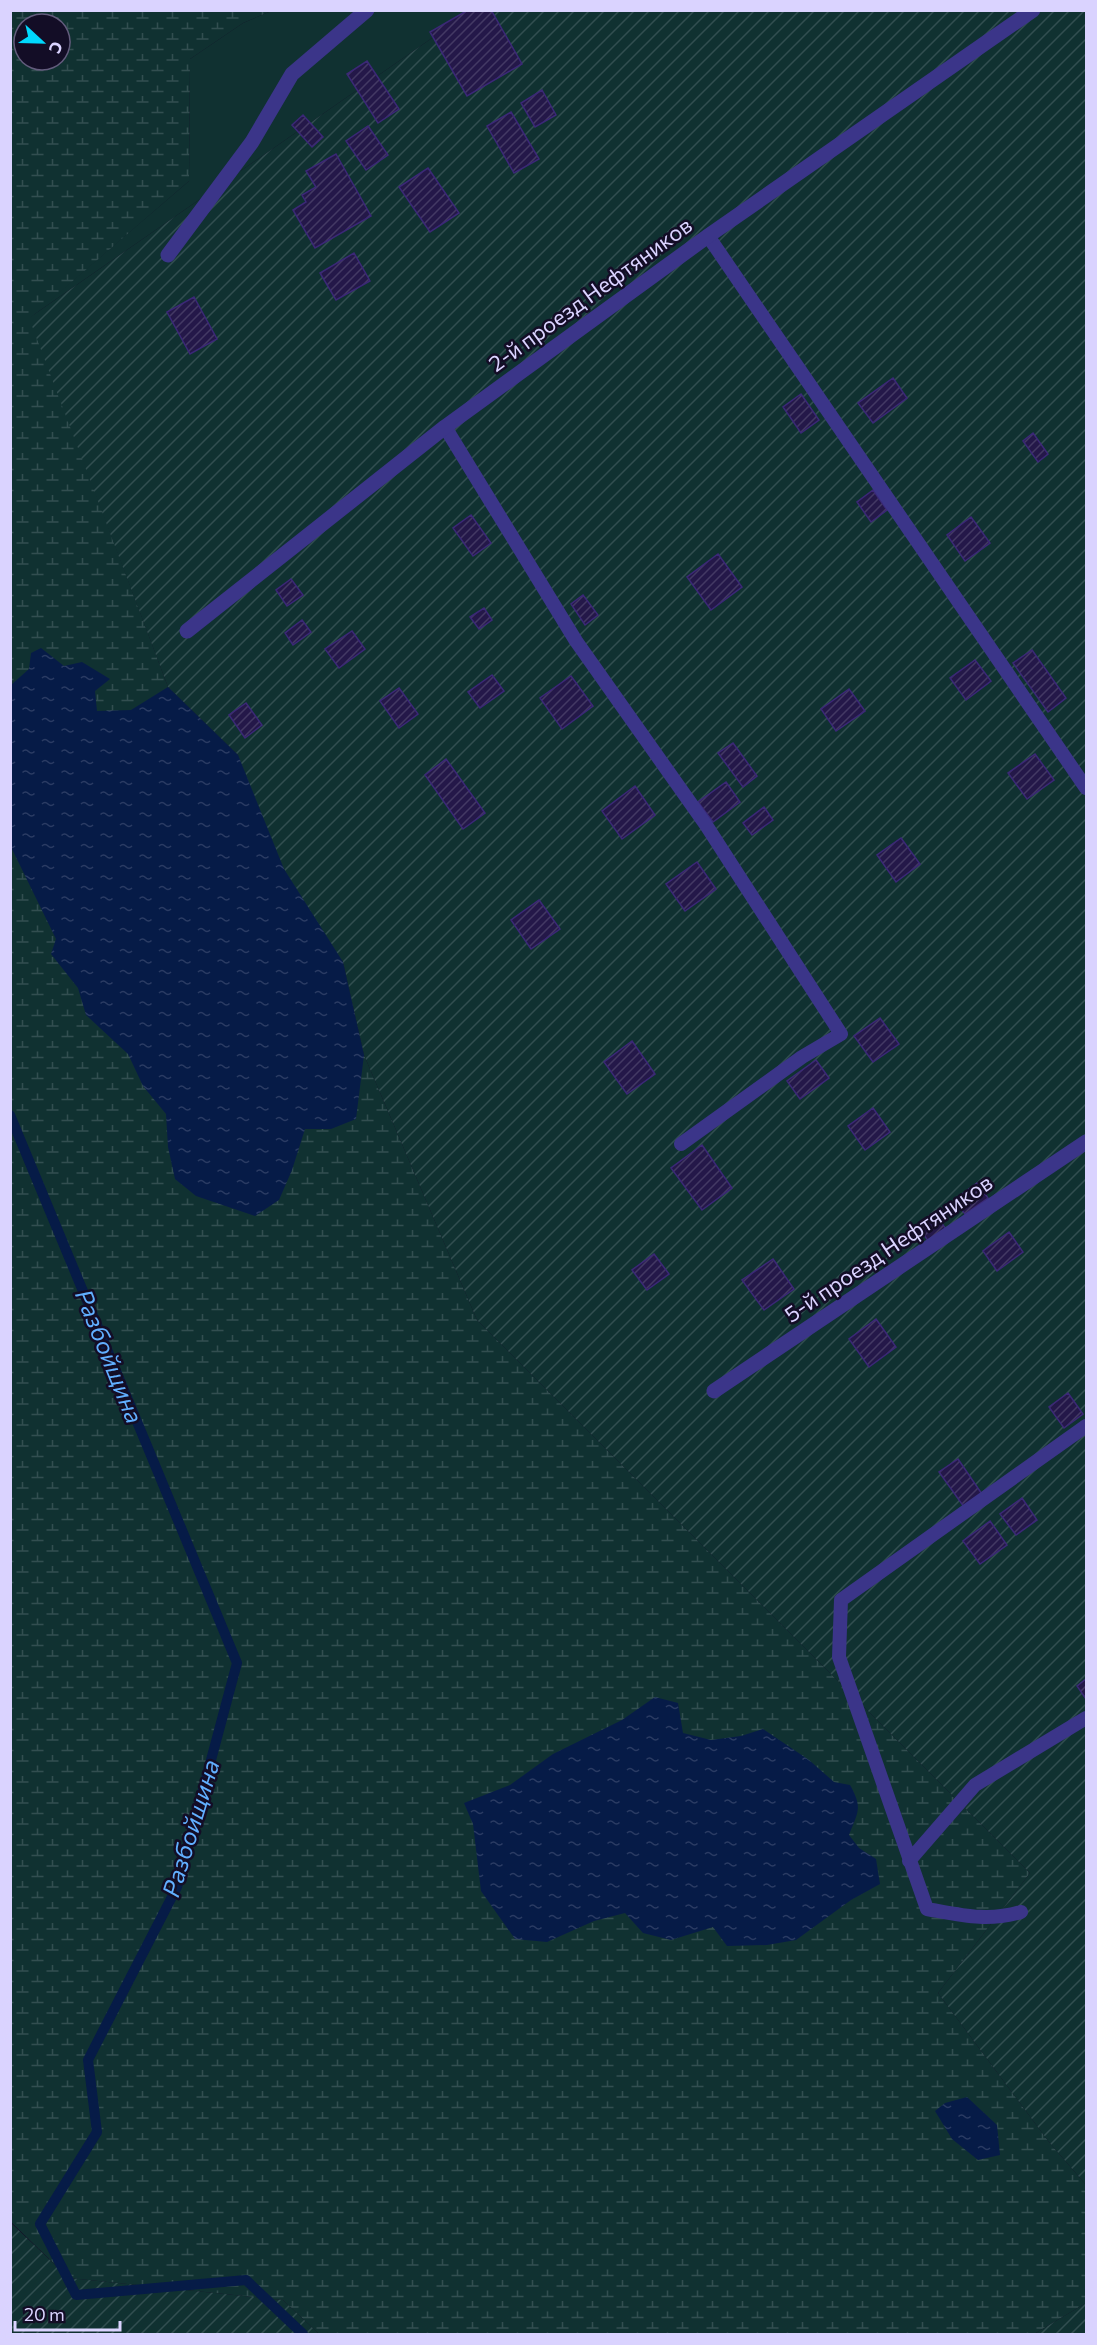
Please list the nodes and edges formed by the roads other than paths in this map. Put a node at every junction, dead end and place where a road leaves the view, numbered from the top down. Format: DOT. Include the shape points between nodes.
graph roads {
  1 [pos="367,10"];
  2 [pos="1033,10"];
  3 [pos="708,236"];
  4 [pos="168,255"];
  5 [pos="445,427"];
  6 [pos="187,631"];
  7 [pos="1086,788"];
  8 [pos="1086,1142"];
  9 [pos="681,1144"];
  10 [pos="714,1391"];
  11 [pos="1086,1426"];
  12 [pos="1086,1718"];
  13 [pos="909,1861"];
  14 [pos="1021,1912"];
  1 -- 4 [label="street" via="292,74 252,142"];
  2 -- 3 [label="street, 2-й проезд Нефтяников"];
  3 -- 5 [label="street, 2-й проезд Нефтяников"];
  3 -- 7 [label="lane"];
  5 -- 6 [label="street, 2-й проезд Нефтяников"];
  5 -- 9 [label="lane" via="576,641 706,825 840,1034"];
  8 -- 10 [label="street, 5-й проезд Нефтяников"];
  11 -- 13 [label="lane" via="841,1600 838,1658"];
  12 -- 13 [label="lane" via="975,1785"];
  13 -- 14 [label="lane" via="927,1909 976,1918"];
}
